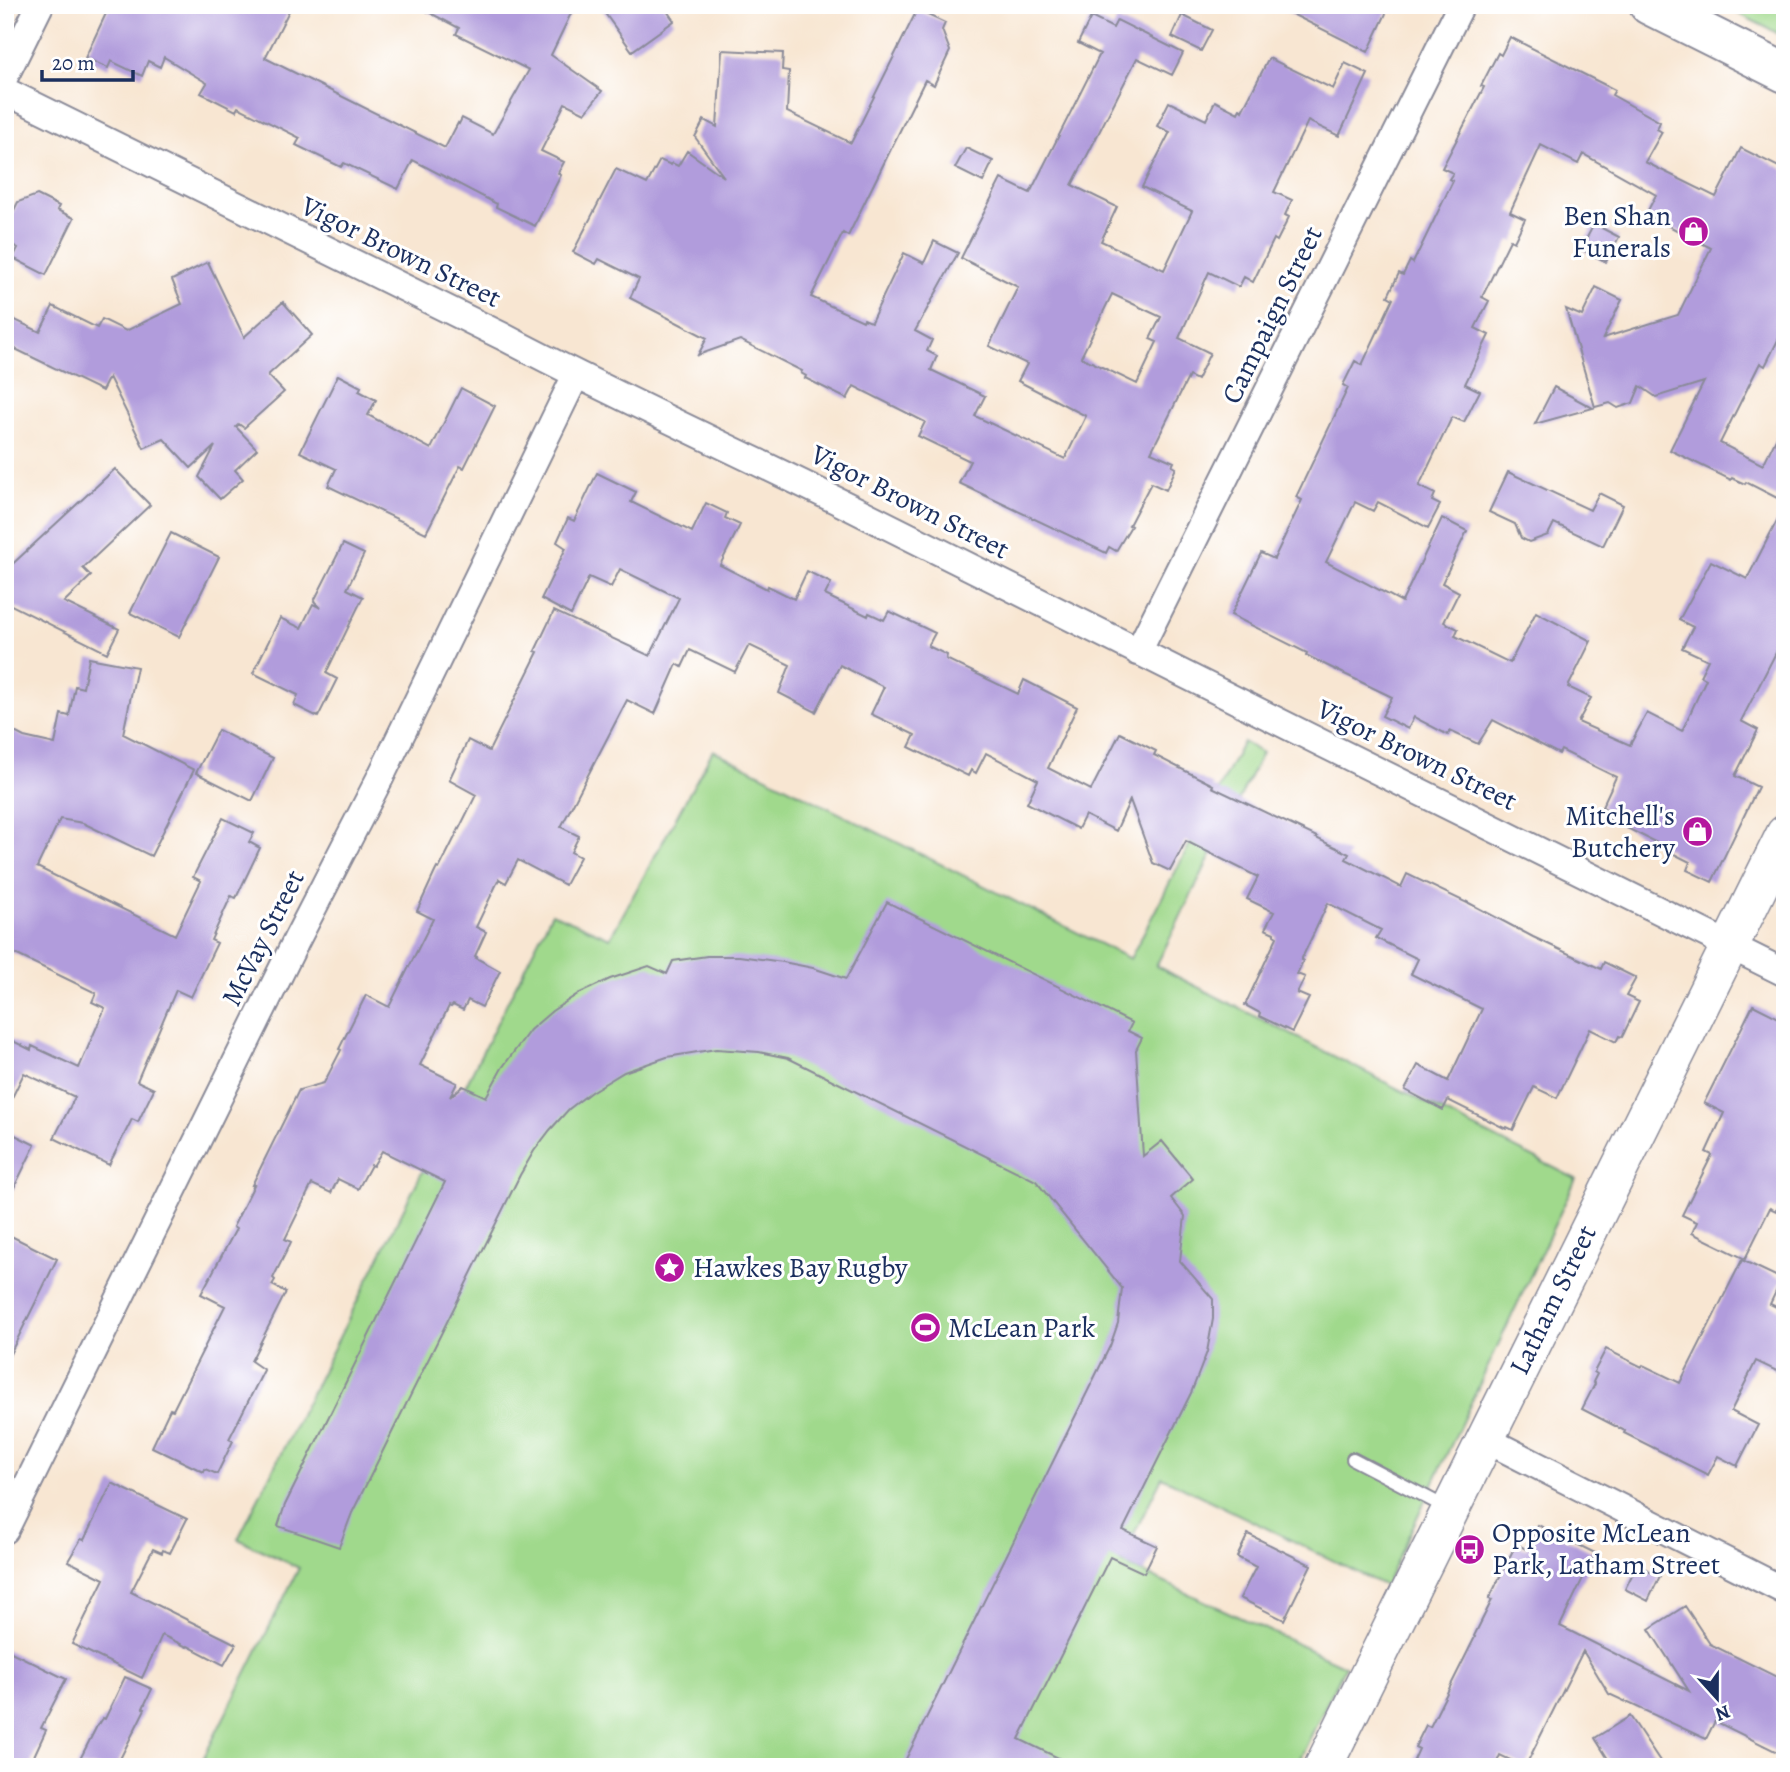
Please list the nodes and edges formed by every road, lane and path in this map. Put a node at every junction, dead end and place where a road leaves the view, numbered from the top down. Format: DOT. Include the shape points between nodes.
graph roads {
  1 [pos="40,5"];
  2 [pos="1461,5"];
  3 [pos="1649,5"];
  4 [pos="1785,73"];
  5 [pos="5,76"];
  6 [pos="5,91"];
  7 [pos="576,375"];
  8 [pos="1138,652"];
  9 [pos="1785,834"];
  10 [pos="1729,945"];
  11 [pos="1785,973"];
  12 [pos="1485,1439"];
  13 [pos="1353,1459"];
  14 [pos="1450,1510"];
  15 [pos="5,1530"];
  16 [pos="1785,1591"];
  17 [pos="1323,1767"];
  1 -- 5 [label="street"];
  2 -- 8 [label="street, Campaign Street"];
  3 -- 4 [label="main road"];
  6 -- 7 [label="street, Vigor Brown Street"];
  7 -- 8 [label="street, Vigor Brown Street" via="775,469"];
  7 -- 15 [label="street, McVay Street"];
  8 -- 10 [label="street, Vigor Brown Street"];
  9 -- 10 [label="main road, Latham Street"];
  10 -- 11 [label="street, Vigor Brown Street"];
  10 -- 12 [label="main road, Latham Street"];
  12 -- 14 [label="main road, Latham Street"];
  12 -- 16 [label="street"];
  13 -- 14 [label="lane"];
  14 -- 17 [label="main road, Latham Street"];
}
